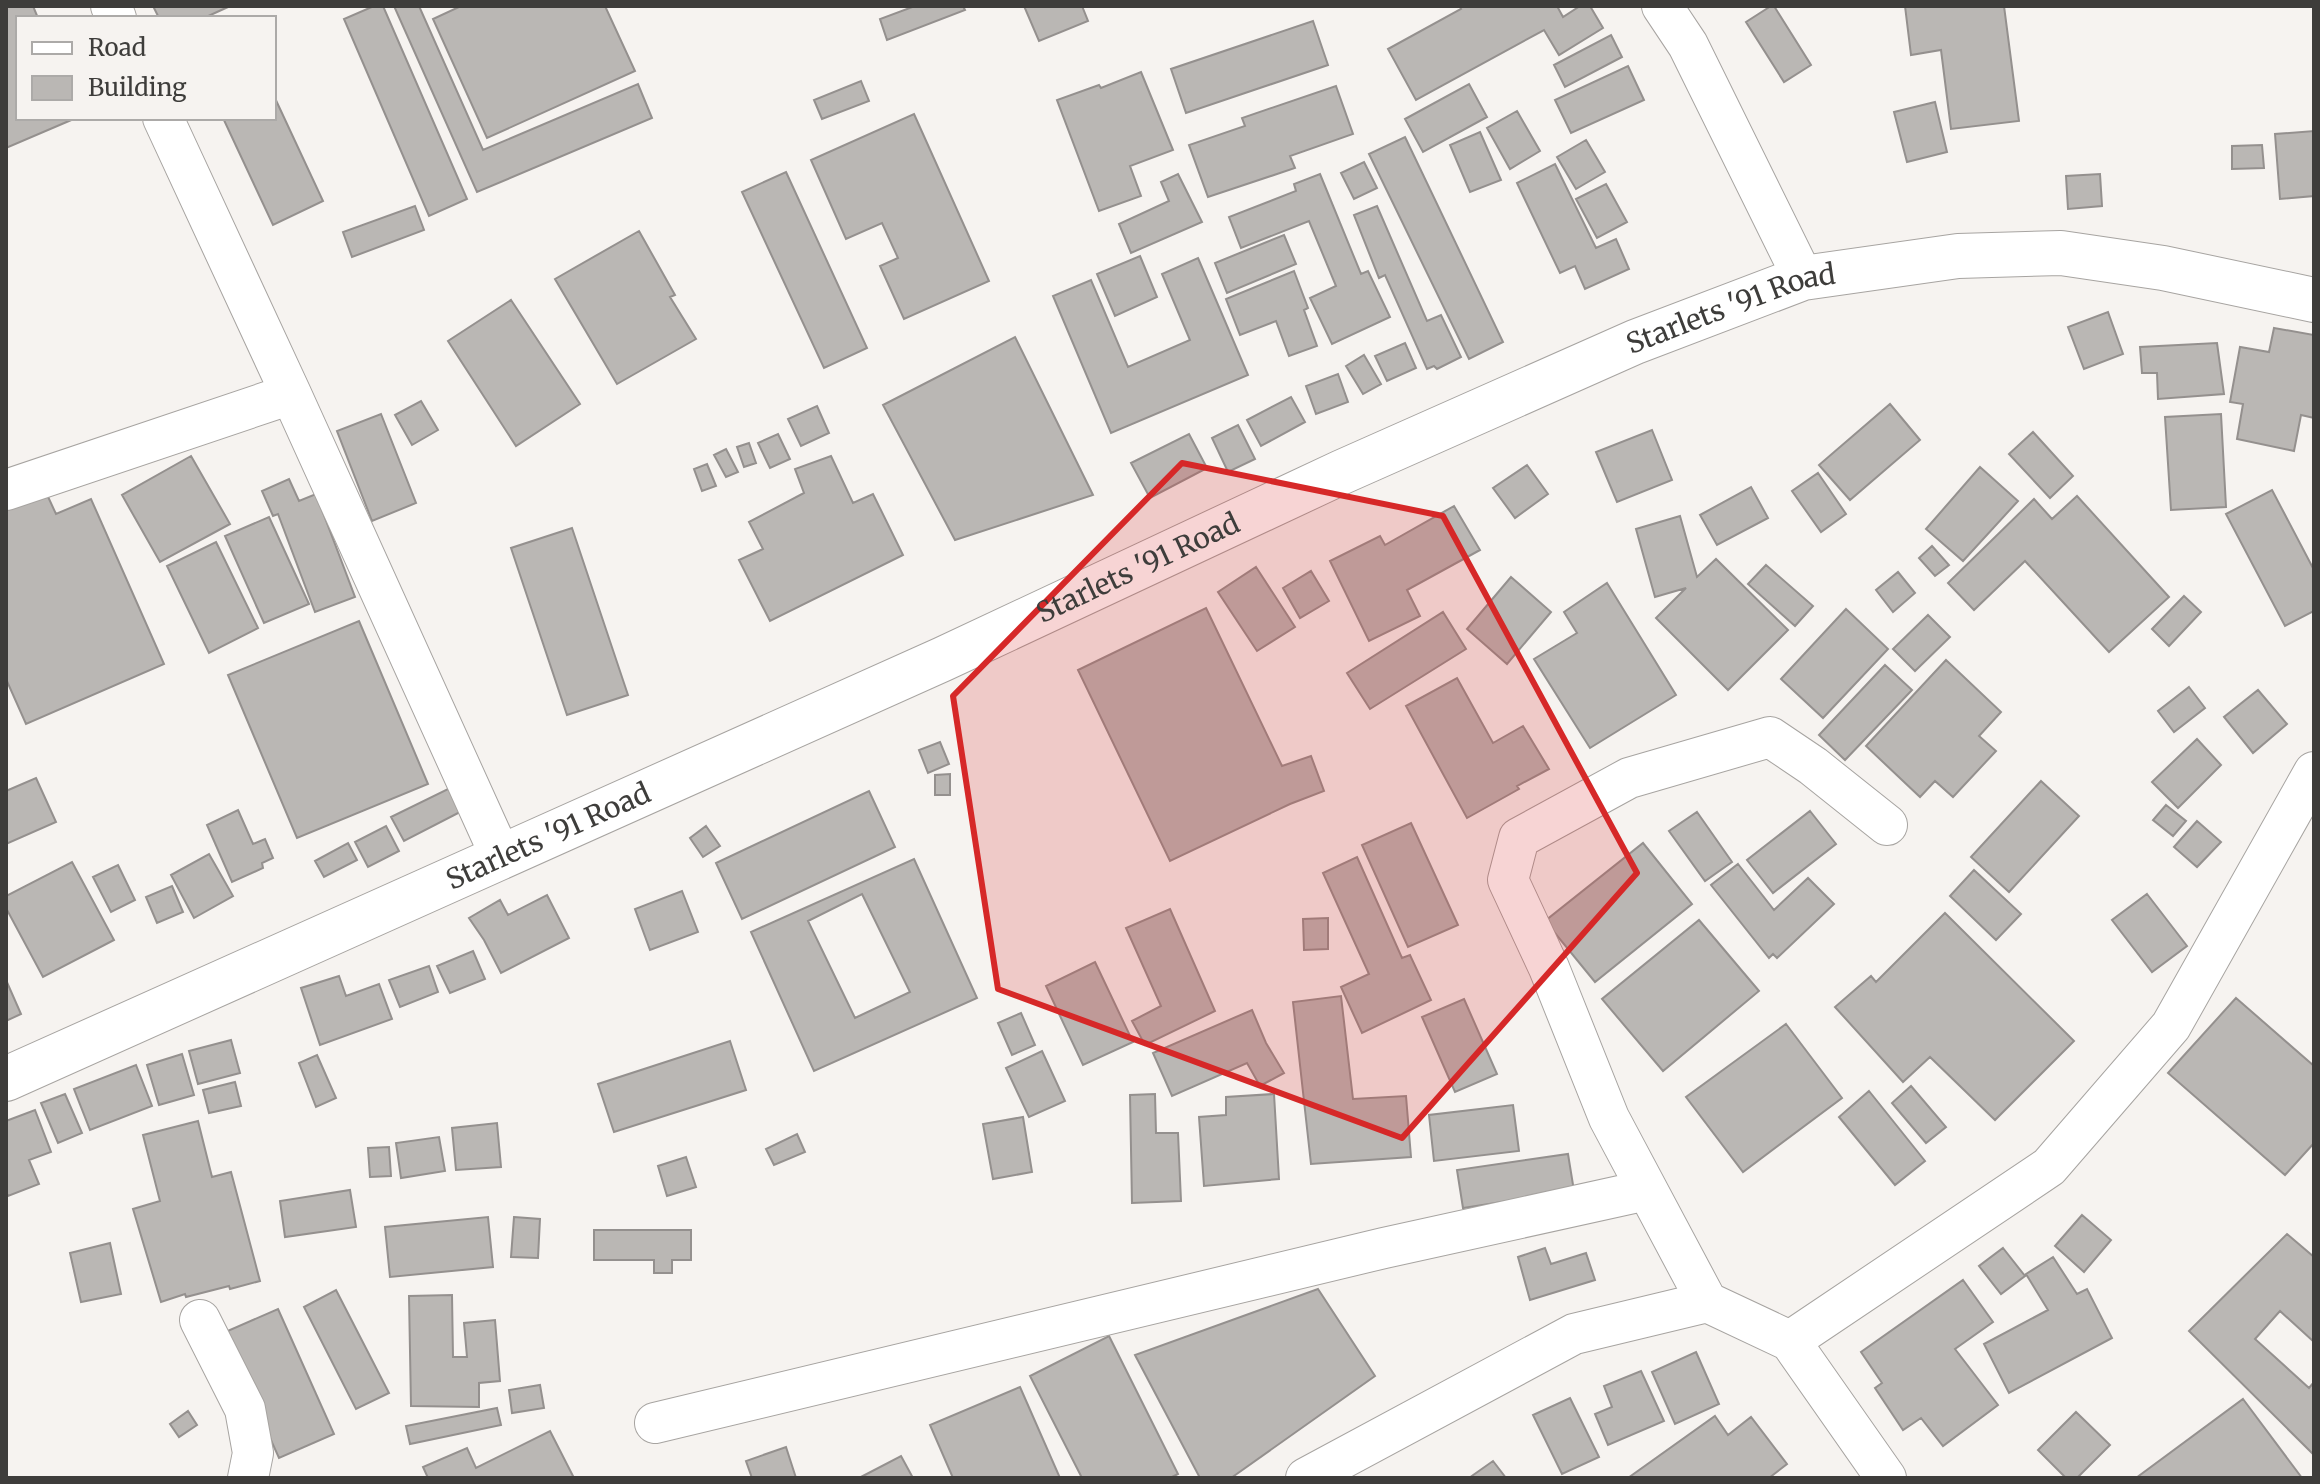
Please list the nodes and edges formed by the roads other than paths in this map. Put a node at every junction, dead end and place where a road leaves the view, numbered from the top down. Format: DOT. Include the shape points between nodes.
graph roads {
  1 [pos="1662,6"];
  2 [pos="164,120"];
  3 [pos="1803,278"];
  4 [pos="2314,300"];
  5 [pos="291,394"];
  6 [pos="6,490"];
  7 [pos="2314,772"];
  8 [pos="1887,825"];
  9 [pos="501,857"];
  10 [pos="6,1079"];
  11 [pos="1647,1190"];
  12 [pos="1707,1302"];
  13 [pos="200,1320"];
  14 [pos="1790,1341"];
  15 [pos="655,1423"];
  16 [pos="248,1478"];
  17 [pos="1306,1478"];
  18 [pos="1886,1478"];
  1 -- 3 [label="street" via="1688,45"];
  2 -- 5 [label="street"];
  3 -- 4 [label="street, Starlets '91 Road" via="1958,256 2061,253"];
  3 -- 9 [label="street, Starlets '91 Road" via="1635,342 1342,472"];
  5 -- 6 [label="street"];
  5 -- 9 [label="street"];
  7 -- 14 [label="street" via="2171,1026 2049,1167"];
  8 -- 11 [label="street" via="1770,737 1629,778 1519,838 1508,880 1609,1118"];
  9 -- 10 [label="street, Starlets '91 Road"];
  11 -- 12 [label="street"];
  11 -- 15 [label="street"];
  12 -- 14 [label="street"];
  12 -- 17 [label="street" via="1574,1334"];
  13 -- 16 [label="street" via="245,1409 253,1453"];
  14 -- 18 [label="street"];
}
